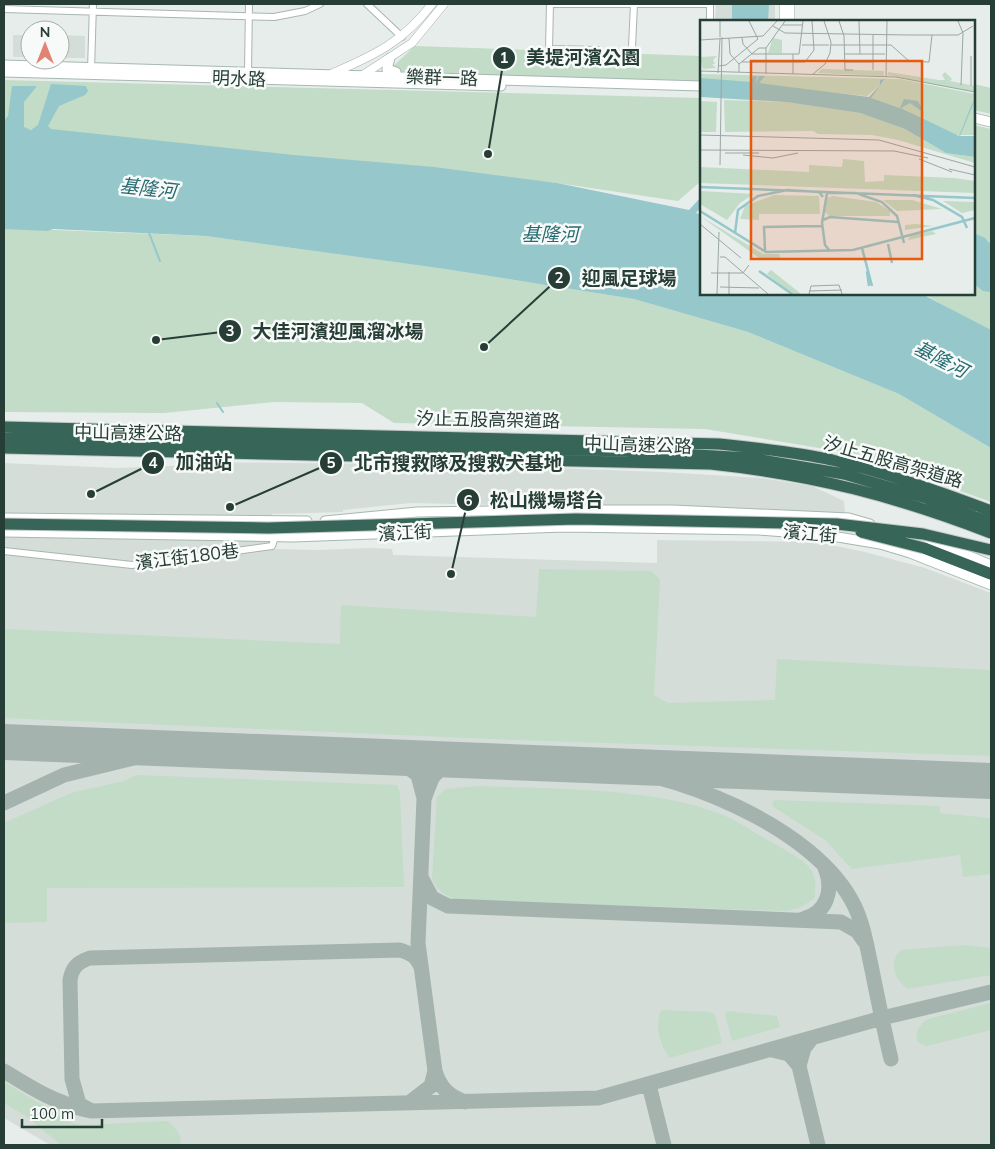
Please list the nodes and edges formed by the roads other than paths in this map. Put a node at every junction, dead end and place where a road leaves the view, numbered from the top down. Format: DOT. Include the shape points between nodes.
graph roads {
  1 [pos="93,4"];
  2 [pos="249,4"];
  3 [pos="320,4"];
  4 [pos="366,4"];
  5 [pos="432,4"];
  6 [pos="444,4"];
  7 [pos="550,4"];
  8 [pos="575,4"];
  9 [pos="634,4"];
  10 [pos="710,4"];
  11 [pos="784,4"];
  12 [pos="790,4"];
  13 [pos="4,9"];
  14 [pos="93,12"];
  15 [pos="249,16"];
  16 [pos="710,20"];
  17 [pos="784,20"];
  18 [pos="790,20"];
  19 [pos="402,37"];
  20 [pos="632,47"];
  21 [pos="597,50"];
  22 [pos="390,58"];
  23 [pos="4,65"];
  24 [pos="91,71"];
  25 [pos="248,71"];
  26 [pos="4,72"];
  27 [pos="333,73"];
  28 [pos="364,74"];
  29 [pos="4,76"];
  30 [pos="132,76"];
  31 [pos="429,78"];
  32 [pos="348,82"];
  33 [pos="700,86"];
  34 [pos="700,91"];
  35 [pos="975,112"];
  36 [pos="991,116"];
  37 [pos="975,118"];
  38 [pos="991,122"];
  39 [pos="4,427"];
  40 [pos="4,438"];
  41 [pos="4,448"];
  42 [pos="991,511"];
  43 [pos="388,514"];
  44 [pos="4,516"];
  45 [pos="87,518"];
  46 [pos="991,523"];
  47 [pos="4,524"];
  48 [pos="807,525"];
  49 [pos="4,532"];
  50 [pos="50,532"];
  51 [pos="991,533"];
  52 [pos="389,534"];
  53 [pos="275,536"];
  54 [pos="4,538"];
  55 [pos="915,538"];
  56 [pos="991,550"];
  57 [pos="4,551"];
  58 [pos="910,553"];
  59 [pos="991,564"];
  60 [pos="991,574"];
  61 [pos="991,584"];
  1 -- 14 [label="street"];
  2 -- 15 [label="street"];
  3 -- 15 [label="street" via="290,15"];
  4 -- 19 [label="street"];
  5 -- 19 [label="street, 明水路"];
  6 -- 22 [label="street, 明水路" via="412,43"];
  7 -- 8 [label="street"];
  7 -- 21 [label="street" via="550,49"];
  8 -- 9 [label="street"];
  9 -- 10 [label="street"];
  9 -- 20 [label="street"];
  10 -- 16 [label="street"];
  11 -- 17 [label="street"];
  12 -- 18 [label="street"];
  13 -- 14 [label="street"];
  14 -- 15 [label="street"];
  14 -- 24 [label="street"];
  15 -- 25 [label="street"];
  19 -- 27 [label="street, 明水路" via="372,56"];
  22 -- 28 [label="street, 明水路"];
  22 -- 31 [label="main road" via="388,70"];
  23 -- 24 [label="main road, 明水路"];
  24 -- 25 [label="main road, 明水路"];
  24 -- 26 [label="main road, 明水路"];
  24 -- 30 [label="main road, 明水路"];
  25 -- 27 [label="main road, 明水路"];
  27 -- 28 [label="main road, 樂群一路"];
  28 -- 31 [label="main road, 樂群一路"];
  28 -- 32 [label="street, 明水路"];
  29 -- 30 [label="main road"];
  30 -- 32 [label="main road, 明水路"];
  31 -- 33 [label="main road, 樂群一路"];
  32 -- 34 [label="main road, 樂群一路"];
  35 -- 36 [label="main road"];
  37 -- 38 [label="main road"];
  39 -- 42 [label="highway, 汐止五股高架道路, bridge" via="719,444 831,460 930,488"];
  40 -- 46 [label="highway, 中山高速公路, bridge" via="627,451 750,458 844,474"];
  41 -- 51 [label="highway, 中山高速公路, bridge" via="711,464 763,470 868,491"];
  43 -- 45 [label="main road, 濱江街" via="331,521 256,522"];
  43 -- 52 [label="main road"];
  43 -- 55 [label="main road, 濱江街" via="673,510 788,515 850,518"];
  44 -- 45 [label="main road, 濱江街"];
  44 -- 45 [label="main road, 濱江街"];
  47 -- 48 [label="highway, bridge" via="268,528 576,519"];
  48 -- 56 [label="highway, bridge" via="878,527"];
  48 -- 60 [label="highway, bridge" via="884,536"];
  49 -- 50 [label="main road, 濱江街"];
  50 -- 53 [label="main road, 濱江街"];
  50 -- 54 [label="main road, 濱江街" via="31,538"];
  52 -- 53 [label="main road, 濱江街"];
  52 -- 58 [label="main road, 濱江街" via="564,526 738,529 834,536"];
  53 -- 57 [label="street, 濱江街180巷" via="272,546 132,566"];
  55 -- 58 [label="main road"];
  55 -- 59 [label="main road, 濱江街" via="952,548"];
  58 -- 61 [label="main road, 濱江街"];
}
